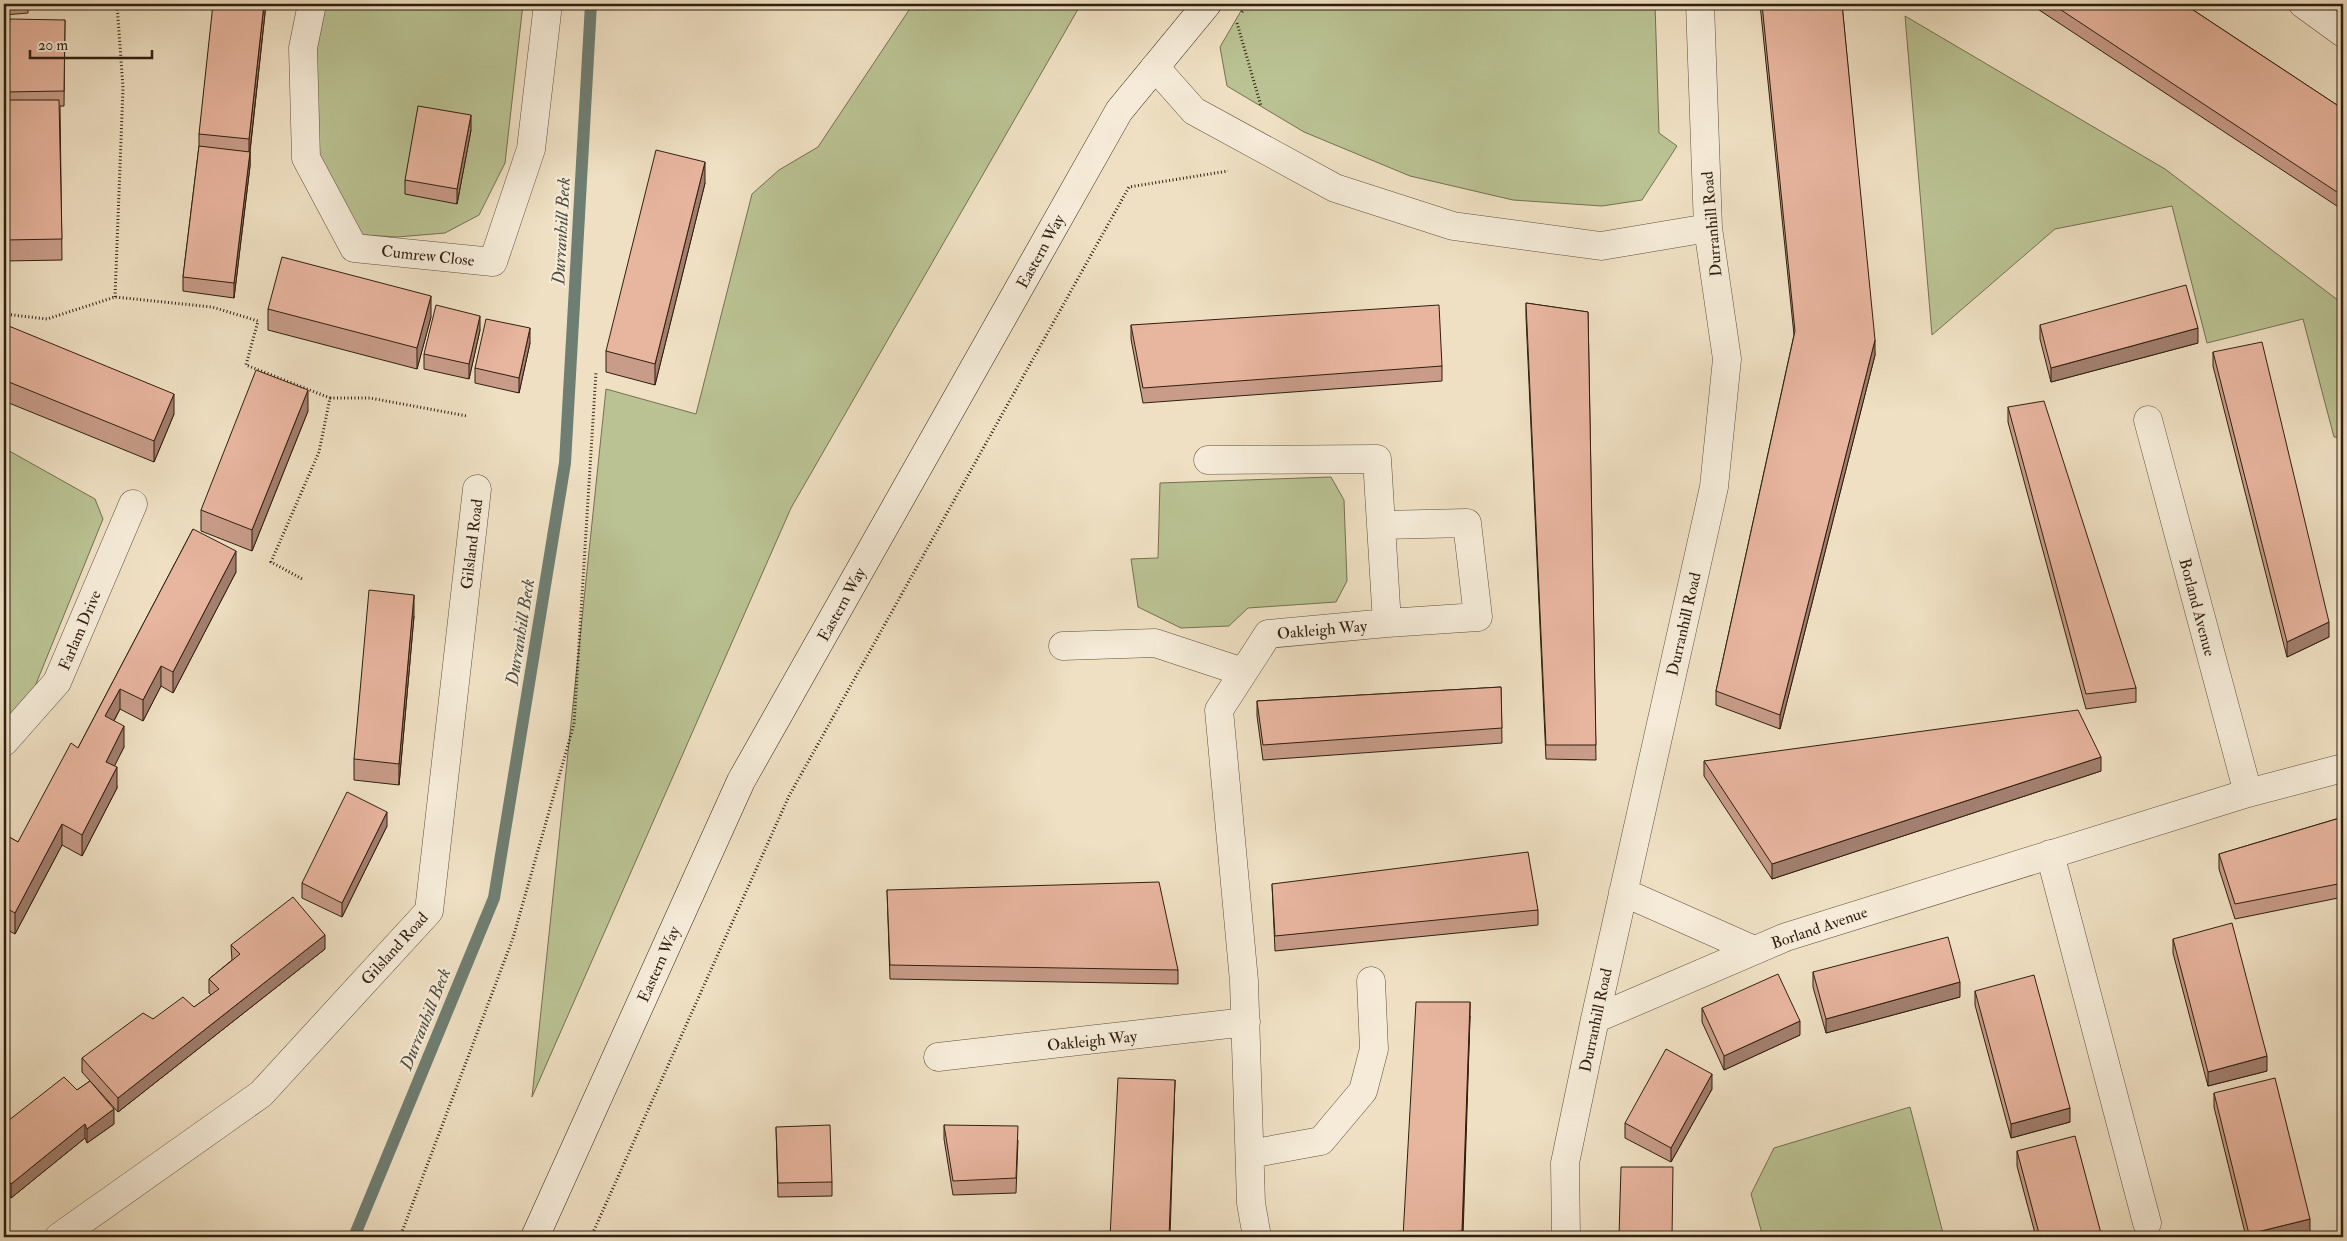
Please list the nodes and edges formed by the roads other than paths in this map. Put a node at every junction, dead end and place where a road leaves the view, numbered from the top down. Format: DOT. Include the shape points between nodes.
graph roads {
  1 [pos="312,4"];
  2 [pos="548,4"];
  3 [pos="1208,4"];
  4 [pos="1700,4"];
  5 [pos="2303,4"];
  6 [pos="2343,32"];
  7 [pos="1155,67"];
  8 [pos="1708,228"];
  9 [pos="2148,420"];
  10 [pos="1208,460"];
  11 [pos="478,489"];
  12 [pos="133,504"];
  13 [pos="1382,525"];
  14 [pos="1387,623"];
  15 [pos="1063,646"];
  16 [pos="1244,672"];
  17 [pos="4,742"];
  18 [pos="2343,768"];
  19 [pos="2248,792"];
  20 [pos="2050,854"];
  21 [pos="1623,892"];
  22 [pos="1754,950"];
  23 [pos="1371,981"];
  24 [pos="1595,1019"];
  25 [pos="1246,1022"];
  26 [pos="938,1057"];
  27 [pos="1250,1154"];
  28 [pos="2148,1223"];
  29 [pos="59,1237"];
  30 [pos="535,1237"];
  31 [pos="1257,1237"];
  32 [pos="1566,1237"];
  1 -- 2 [label="street, Cumrew Close" via="302,48 306,158 354,248 493,262 531,149"];
  3 -- 7 [label="street, Eastern Way"];
  4 -- 8 [label="street, Durranhill Road"];
  5 -- 6 [label="street"];
  7 -- 8 [label="street" via="1194,111 1335,188 1453,226 1601,246"];
  7 -- 30 [label="street, Eastern Way" via="1120,111 741,781"];
  8 -- 21 [label="street, Durranhill Road" via="1727,359 1714,487"];
  9 -- 19 [label="street, Borland Avenue"];
  10 -- 13 [label="street, Oakleigh Way" via="1377,459"];
  11 -- 29 [label="street, Gilsland Road" via="429,911 261,1094"];
  12 -- 17 [label="street, Farlam Drive" via="57,682"];
  13 -- 14 [label="street, Oakleigh Way"];
  13 -- 14 [label="street" via="1467,523 1478,617"];
  14 -- 16 [label="street, Oakleigh Way" via="1268,634"];
  15 -- 16 [label="street" via="1155,643"];
  16 -- 25 [label="street, Oakleigh Way" via="1219,710"];
  18 -- 19 [label="street, Borland Avenue"];
  19 -- 20 [label="street, Borland Avenue"];
  20 -- 22 [label="street, Borland Avenue"];
  20 -- 28 [label="street"];
  21 -- 22 [label="street"];
  21 -- 24 [label="street, Durranhill Road"];
  22 -- 24 [label="street, Borland Avenue"];
  23 -- 27 [label="street" via="1374,1049 1363,1091 1321,1141"];
  24 -- 32 [label="street, Durranhill Road" via="1565,1163"];
  25 -- 26 [label="street, Oakleigh Way"];
  25 -- 27 [label="street, Oakleigh Way"];
  27 -- 31 [label="street, Oakleigh Way" via="1251,1203"];
}
